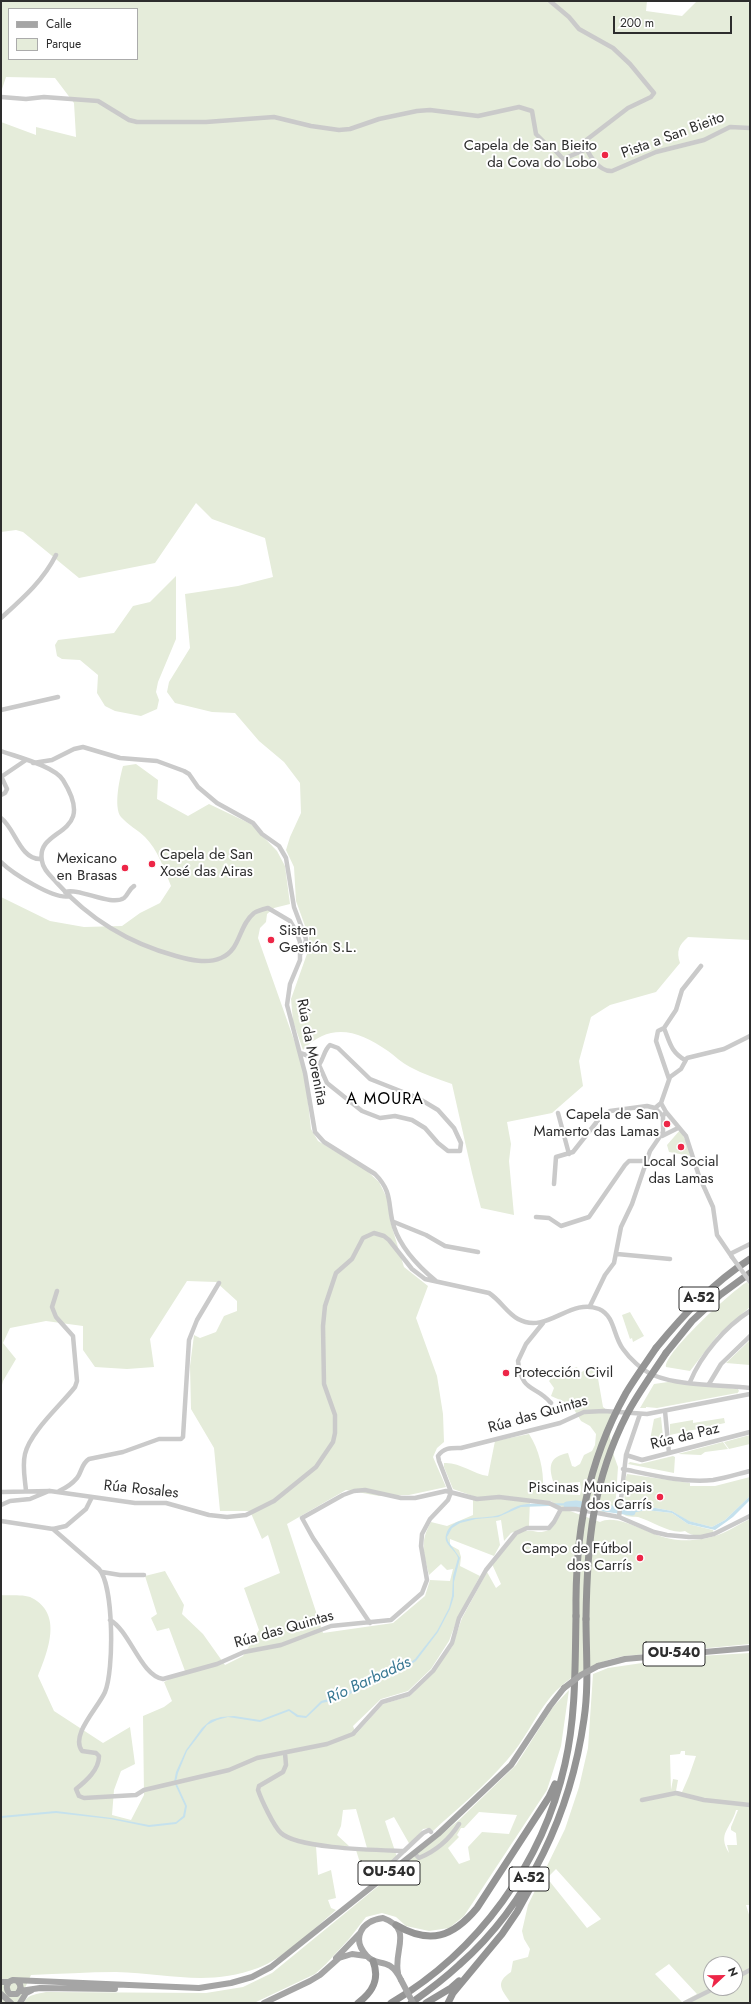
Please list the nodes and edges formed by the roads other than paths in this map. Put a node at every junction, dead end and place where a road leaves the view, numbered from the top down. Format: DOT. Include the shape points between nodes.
graph roads {
  1 [pos="550,1"];
  2 [pos="1,97"];
  3 [pos="750,128"];
  4 [pos="587,149"];
  5 [pos="56,556"];
  6 [pos="1,618"];
  7 [pos="58,697"];
  8 [pos="1,710"];
  9 [pos="1,751"];
  10 [pos="26,760"];
  11 [pos="33,763"];
  12 [pos="1,776"];
  13 [pos="1,795"];
  14 [pos="1,818"];
  15 [pos="41,859"];
  16 [pos="1,862"];
  17 [pos="134,886"];
  18 [pos="65,892"];
  19 [pos="70,896"];
  20 [pos="301,953"];
  21 [pos="702,966"];
  22 [pos="664,1028"];
  23 [pos="750,1036"];
  24 [pos="300,1053"];
  25 [pos="685,1060"];
  26 [pos="319,1064"];
  27 [pos="669,1079"];
  28 [pos="661,1103"];
  29 [pos="655,1108"];
  30 [pos="558,1113"];
  31 [pos="664,1114"];
  32 [pos="678,1128"];
  33 [pos="660,1138"];
  34 [pos="569,1154"];
  35 [pos="646,1161"];
  36 [pos="554,1184"];
  37 [pos="536,1217"];
  38 [pos="394,1222"];
  39 [pos="750,1244"];
  40 [pos="478,1252"];
  41 [pos="617,1254"];
  42 [pos="731,1256"];
  43 [pos="670,1259"];
  44 [pos="750,1259"];
  45 [pos="750,1273"];
  46 [pos="750,1282"];
  47 [pos="219,1283"];
  48 [pos="439,1283"];
  49 [pos="57,1291"];
  50 [pos="590,1306"];
  51 [pos="750,1311"];
  52 [pos="535,1323"];
  53 [pos="543,1323"];
  54 [pos="536,1333"];
  55 [pos="750,1336"];
  56 [pos="690,1382"];
  57 [pos="709,1384"];
  58 [pos="750,1388"];
  59 [pos="750,1394"];
  60 [pos="551,1403"];
  61 [pos="665,1411"];
  62 [pos="640,1414"];
  63 [pos="750,1432"];
  64 [pos="669,1453"];
  65 [pos="626,1455"];
  66 [pos="623,1469"];
  67 [pos="750,1471"];
  68 [pos="26,1491"];
  69 [pos="50,1491"];
  70 [pos="1,1492"];
  71 [pos="58,1492"];
  72 [pos="451,1492"];
  73 [pos="92,1497"];
  74 [pos="1,1505"];
  75 [pos="561,1509"];
  76 [pos="750,1516"];
  77 [pos="619,1517"];
  78 [pos="1,1520"];
  79 [pos="52,1529"];
  80 [pos="102,1572"];
  81 [pos="144,1575"];
  82 [pos="110,1620"];
  83 [pos="370,1623"];
  84 [pos="750,1648"];
  85 [pos="584,1718"];
  86 [pos="285,1752"];
  87 [pos="565,1764"];
  88 [pos="642,1800"];
  89 [pos="750,1805"];
  90 [pos="459,1824"];
  91 [pos="431,1832"];
  92 [pos="404,1851"];
  93 [pos="414,1854"];
  94 [pos="381,1880"];
  95 [pos="396,1925"];
  96 [pos="360,1933"];
  97 [pos="366,1956"];
  98 [pos="486,1956"];
  99 [pos="373,1961"];
  100 [pos="331,1964"];
  101 [pos="398,1973"];
  102 [pos="1,1982"];
  103 [pos="9,1982"];
  104 [pos="18,1982"];
  105 [pos="170,1987"];
  106 [pos="33,1989"];
  107 [pos="6,1991"];
  108 [pos="19,1992"];
  109 [pos="1,1994"];
  110 [pos="703,1994"];
  111 [pos="12,2003"];
  112 [pos="19,2003"];
  113 [pos="264,2003"];
  114 [pos="358,2003"];
  115 [pos="391,2003"];
  116 [pos="412,2003"];
  117 [pos="426,2003"];
  118 [pos="448,2003"];
  119 [pos="685,2003"];
  1 -- 4 [label="street" via="569,17 578,29 613,48 654,93 653,96 628,108 587,139"];
  2 -- 4 [label="street" via="98,101 129,120 137,122 206,122 274,117 339,130 417,111 430,110 478,116 518,107 532,111 536,134 563,159"];
  3 -- 4 [label="street, Pista a San Bieito" via="730,127 704,140 656,152 610,172 597,164"];
  5 -- 6 [label="street" via="35,587"];
  7 -- 8 [label="street"];
  9 -- 10 [label="street"];
  10 -- 11 [label="street"];
  10 -- 12 [label="street"];
  11 -- 15 [label="street" via="59,775 74,808 72,822 46,842"];
  11 -- 20 [label="street, Rúa da Moreniña" via="52,760 83,747 120,758 156,761 189,774 201,790 217,803 253,822 262,834 283,851 290,873 294,907 306,939"];
  12 -- 13 [label="street" via="7,789"];
  14 -- 15 [label="street" via="10,827 22,848 34,858"];
  15 -- 18 [label="street" via="47,872"];
  16 -- 19 [label="street" via="32,884 61,896"];
  17 -- 18 [label="street" via="120,900 98,898 73,890"];
  18 -- 19 [label="street"];
  19 -- 20 [label="street" via="98,920 148,948 190,960 209,961 221,958 234,949 254,913 268,908 290,921 296,931"];
  20 -- 24 [label="street, Rúa da Moreniña" via="286,1005"];
  21 -- 22 [label="street" via="682,990 676,1010"];
  22 -- 25 [label="street" via="674,1052"];
  22 -- 27 [label="street" via="658,1031 656,1041"];
  23 -- 25 [label="street" via="724,1049 690,1056"];
  24 -- 26 [label="street"];
  24 -- 38 [label="street, Rúa da Moreniña" via="315,1132 324,1142 380,1179 390,1197"];
  25 -- 27 [label="street" via="681,1069"];
  26 -- 26 [label="street" via="327,1084 362,1111 380,1118 395,1116 412,1120 425,1128 438,1144 448,1151 460,1151 461,1143 454,1128 438,1110 418,1098 370,1079 338,1048 330,1045"];
  27 -- 28 [label="street"];
  28 -- 29 [label="street"];
  28 -- 31 [label="street"];
  29 -- 31 [label="street"];
  29 -- 34 [label="street" via="641,1106 615,1109 605,1114"];
  30 -- 34 [label="street"];
  31 -- 32 [label="street"];
  31 -- 33 [label="street" via="664,1127"];
  32 -- 33 [label="street"];
  32 -- 42 [label="street" via="686,1136 699,1176 713,1206 717,1235"];
  33 -- 35 [label="street"];
  34 -- 36 [label="street" via="559,1156 555,1160"];
  35 -- 37 [label="street" via="629,1161 589,1217 561,1226 549,1218"];
  35 -- 41 [label="street" via="632,1204 621,1227"];
  38 -- 40 [label="street" via="445,1246"];
  38 -- 48 [label="street, Rúa da Moreniña" via="406,1250"];
  39 -- 42 [label="street"];
  41 -- 43 [label="street"];
  41 -- 50 [label="street"];
  42 -- 46 [label="street, bridge"];
  44 -- 87 [label="highway, A-52, bridge" via="704,1294 679,1320 626,1392 610,1425 586,1492 582,1514 578,1551 574,1703"];
  45 -- 85 [label="highway, A-52, bridge" via="720,1295 692,1321 666,1353 620,1429 596,1497 587,1552"];
  47 -- 71 [label="street" via="189,1340 182,1438 158,1439 123,1452 89,1460 84,1463 73,1483"];
  48 -- 52 [label="street, Rúa Rosales" via="489,1292 517,1319"];
  48 -- 73 [label="street, Rúa Rosales" via="424,1279 384,1236 374,1233 363,1238 352,1259 336,1273 325,1306 323,1326 324,1384 333,1407 336,1433 326,1454 316,1467 274,1501 255,1512 227,1517 173,1504 134,1503"];
  49 -- 68 [label="street" via="52,1307 56,1317 72,1336 77,1381 75,1388 45,1421 25,1453"];
  50 -- 53 [label="street" via="572,1309"];
  50 -- 56 [label="street" via="610,1317 616,1339 632,1359 653,1375"];
  51 -- 56 [label="street" via="720,1337"];
  52 -- 53 [label="street, Rúa Rosales"];
  52 -- 54 [label="street"];
  53 -- 54 [label="street"];
  54 -- 60 [label="street" via="521,1353 519,1369 527,1387 546,1397"];
  55 -- 57 [label="street" via="721,1364"];
  56 -- 57 [label="street"];
  57 -- 58 [label="street"];
  59 -- 61 [label="street"];
  61 -- 62 [label="street"];
  61 -- 64 [label="street"];
  62 -- 65 [label="street"];
  62 -- 72 [label="street, Rúa das Quintas" via="584,1412 560,1423 461,1448 448,1448 441,1451 438,1456"];
  63 -- 64 [label="street, Rúa da Paz"];
  64 -- 65 [label="street, Rúa da Paz" via="642,1460"];
  65 -- 66 [label="street"];
  66 -- 67 [label="street" via="676,1479 697,1480 714,1480"];
  66 -- 77 [label="street"];
  68 -- 69 [label="street, Rúa Rosales"];
  68 -- 70 [label="street, Rúa Rosales"];
  69 -- 71 [label="street, Rúa Rosales"];
  69 -- 74 [label="street" via="30,1499 13,1500"];
  71 -- 73 [label="street, Rúa Rosales"];
  72 -- 75 [label="street" via="477,1499 500,1497 553,1505"];
  72 -- 83 [label="street, Rúa das Quintas" via="448,1500 430,1519 422,1534 421,1546 427,1580 422,1593 391,1620"];
  72 -- 83 [label="street" via="401,1498 365,1490 354,1491 302,1518"];
  73 -- 79 [label="street" via="86,1509 70,1522"];
  75 -- 77 [label="street" via="576,1509"];
  75 -- 86 [label="street" via="549,1528 527,1528 516,1533 486,1570 459,1618 452,1643 432,1671 409,1694 382,1702 353,1734 327,1744"];
  76 -- 77 [label="street" via="714,1534 701,1537 654,1532"];
  78 -- 79 [label="street"];
  79 -- 80 [label="street"];
  80 -- 81 [label="street"];
  80 -- 82 [label="street" via="108,1592"];
  82 -- 83 [label="street, Rúa das Quintas" via="120,1628 150,1672 162,1679 217,1664 244,1652 281,1645 331,1626"];
  82 -- 86 [label="street" via="109,1677 101,1701 81,1730 78,1742 82,1751 96,1753 99,1762 76,1790 79,1796 84,1798 136,1795 144,1790 229,1770 257,1758"];
  84 -- 93 [label="main road, OU-540, bridge" via="625,1659 598,1666 581,1675 564,1688 511,1765"];
  85 -- 98 [label="highway" via="579,1768 557,1834 517,1912"];
  85 -- 116 [label="highway, A-52" via="571,1784 559,1819 535,1870 506,1914 480,1945 460,1965"];
  86 -- 92 [label="street" via="286,1764 283,1772 260,1786 258,1790 280,1833 304,1843"];
  87 -- 95 [label="highway" via="549,1797 468,1919 458,1928 433,1936 413,1934"];
  87 -- 115 [label="highway, A-52" via="550,1814 536,1845 501,1902 457,1953 430,1976"];
  88 -- 89 [label="street" via="676,1793 704,1800"];
  90 -- 93 [label="street" via="451,1837 439,1841 434,1851 419,1858"];
  91 -- 92 [label="street" via="429,1830 423,1833"];
  92 -- 94 [label="street" via="379,1875"];
  93 -- 94 [label="main road, OU-540"];
  94 -- 105 [label="main road, OU-540" via="265,1970 252,1977 216,1986"];
  95 -- 96 [label="main road" via="382,1918 375,1919 368,1922"];
  95 -- 101 [label="main road" via="401,1937 396,1963"];
  96 -- 97 [label="main road" via="360,1942"];
  96 -- 100 [label="main road"];
  97 -- 99 [label="main road"];
  97 -- 100 [label="main road" via="345,1955"];
  98 -- 117 [label="highway" via="451,1988"];
  98 -- 118 [label="highway" via="453,1993"];
  99 -- 101 [label="main road" via="387,1964"];
  99 -- 114 [label="highway" via="376,1983"];
  100 -- 113 [label="main road" via="310,1982"];
  101 -- 116 [label="main road, bridge"];
  102 -- 103 [label="main road"];
  103 -- 104 [label="main road"];
  103 -- 107 [label="main road"];
  104 -- 105 [label="main road, OU-540"];
  104 -- 108 [label="main road"];
  105 -- 106 [label="main road" via="145,1990"];
  106 -- 108 [label="main road"];
  106 -- 112 [label="main road" via="26,1993"];
  107 -- 108 [label="main road" via="13,1994"];
  107 -- 111 [label="main road"];
  108 -- 112 [label="main road"];
  109 -- 111 [label="main road"];
  110 -- 119 [label="street"];
}
